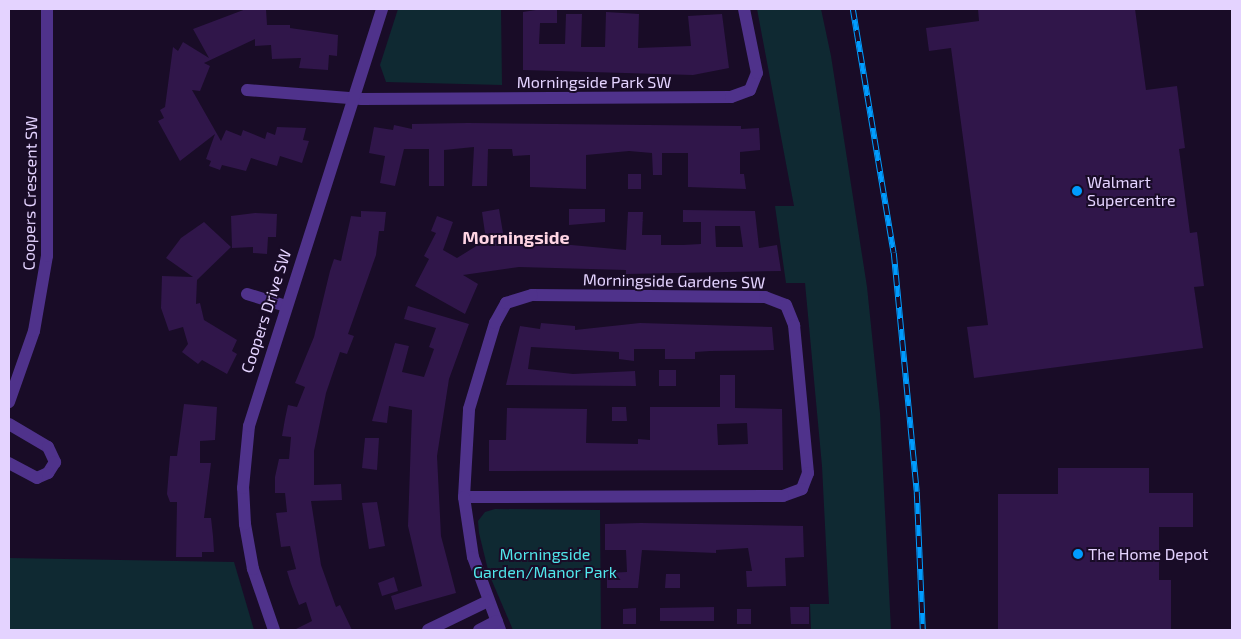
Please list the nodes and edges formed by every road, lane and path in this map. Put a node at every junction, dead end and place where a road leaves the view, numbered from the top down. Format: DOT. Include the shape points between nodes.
graph roads {
  1 [pos="47,9"];
  2 [pos="382,9"];
  3 [pos="744,9"];
  4 [pos="247,90"];
  5 [pos="352,99"];
  6 [pos="247,294"];
  7 [pos="284,305"];
  8 [pos="9,402"];
  9 [pos="9,424"];
  10 [pos="9,463"];
  11 [pos="464,497"];
  12 [pos="488,601"];
  13 [pos="499,626"];
  14 [pos="274,630"];
  15 [pos="428,630"];
  16 [pos="479,630"];
  1 -- 8 [label="street, Coopers Crescent SW" via="47,256 34,331"];
  2 -- 5 [label="street, Coopers Drive SW"];
  3 -- 5 [label="street, Morningside Park SW" via="757,73 750,90 736,96"];
  4 -- 5 [label="street, Morningside Park SW"];
  5 -- 7 [label="street, Coopers Drive SW"];
  6 -- 7 [label="street"];
  7 -- 14 [label="street, Coopers Drive SW" via="249,426 243,488 253,568"];
  9 -- 10 [label="street" via="48,447 55,462 48,473 37,478"];
  11 -- 11 [label="street, Morningside Gardens SW" via="469,409 495,323 506,302 532,295 765,297 786,305 791,313 808,473 802,489 793,494"];
  11 -- 12 [label="street, Morningside Gardens SW" via="470,542"];
  12 -- 13 [label="street, Morningside Gardens SW"];
  12 -- 15 [label="street"];
  13 -- 16 [label="street"];
}
